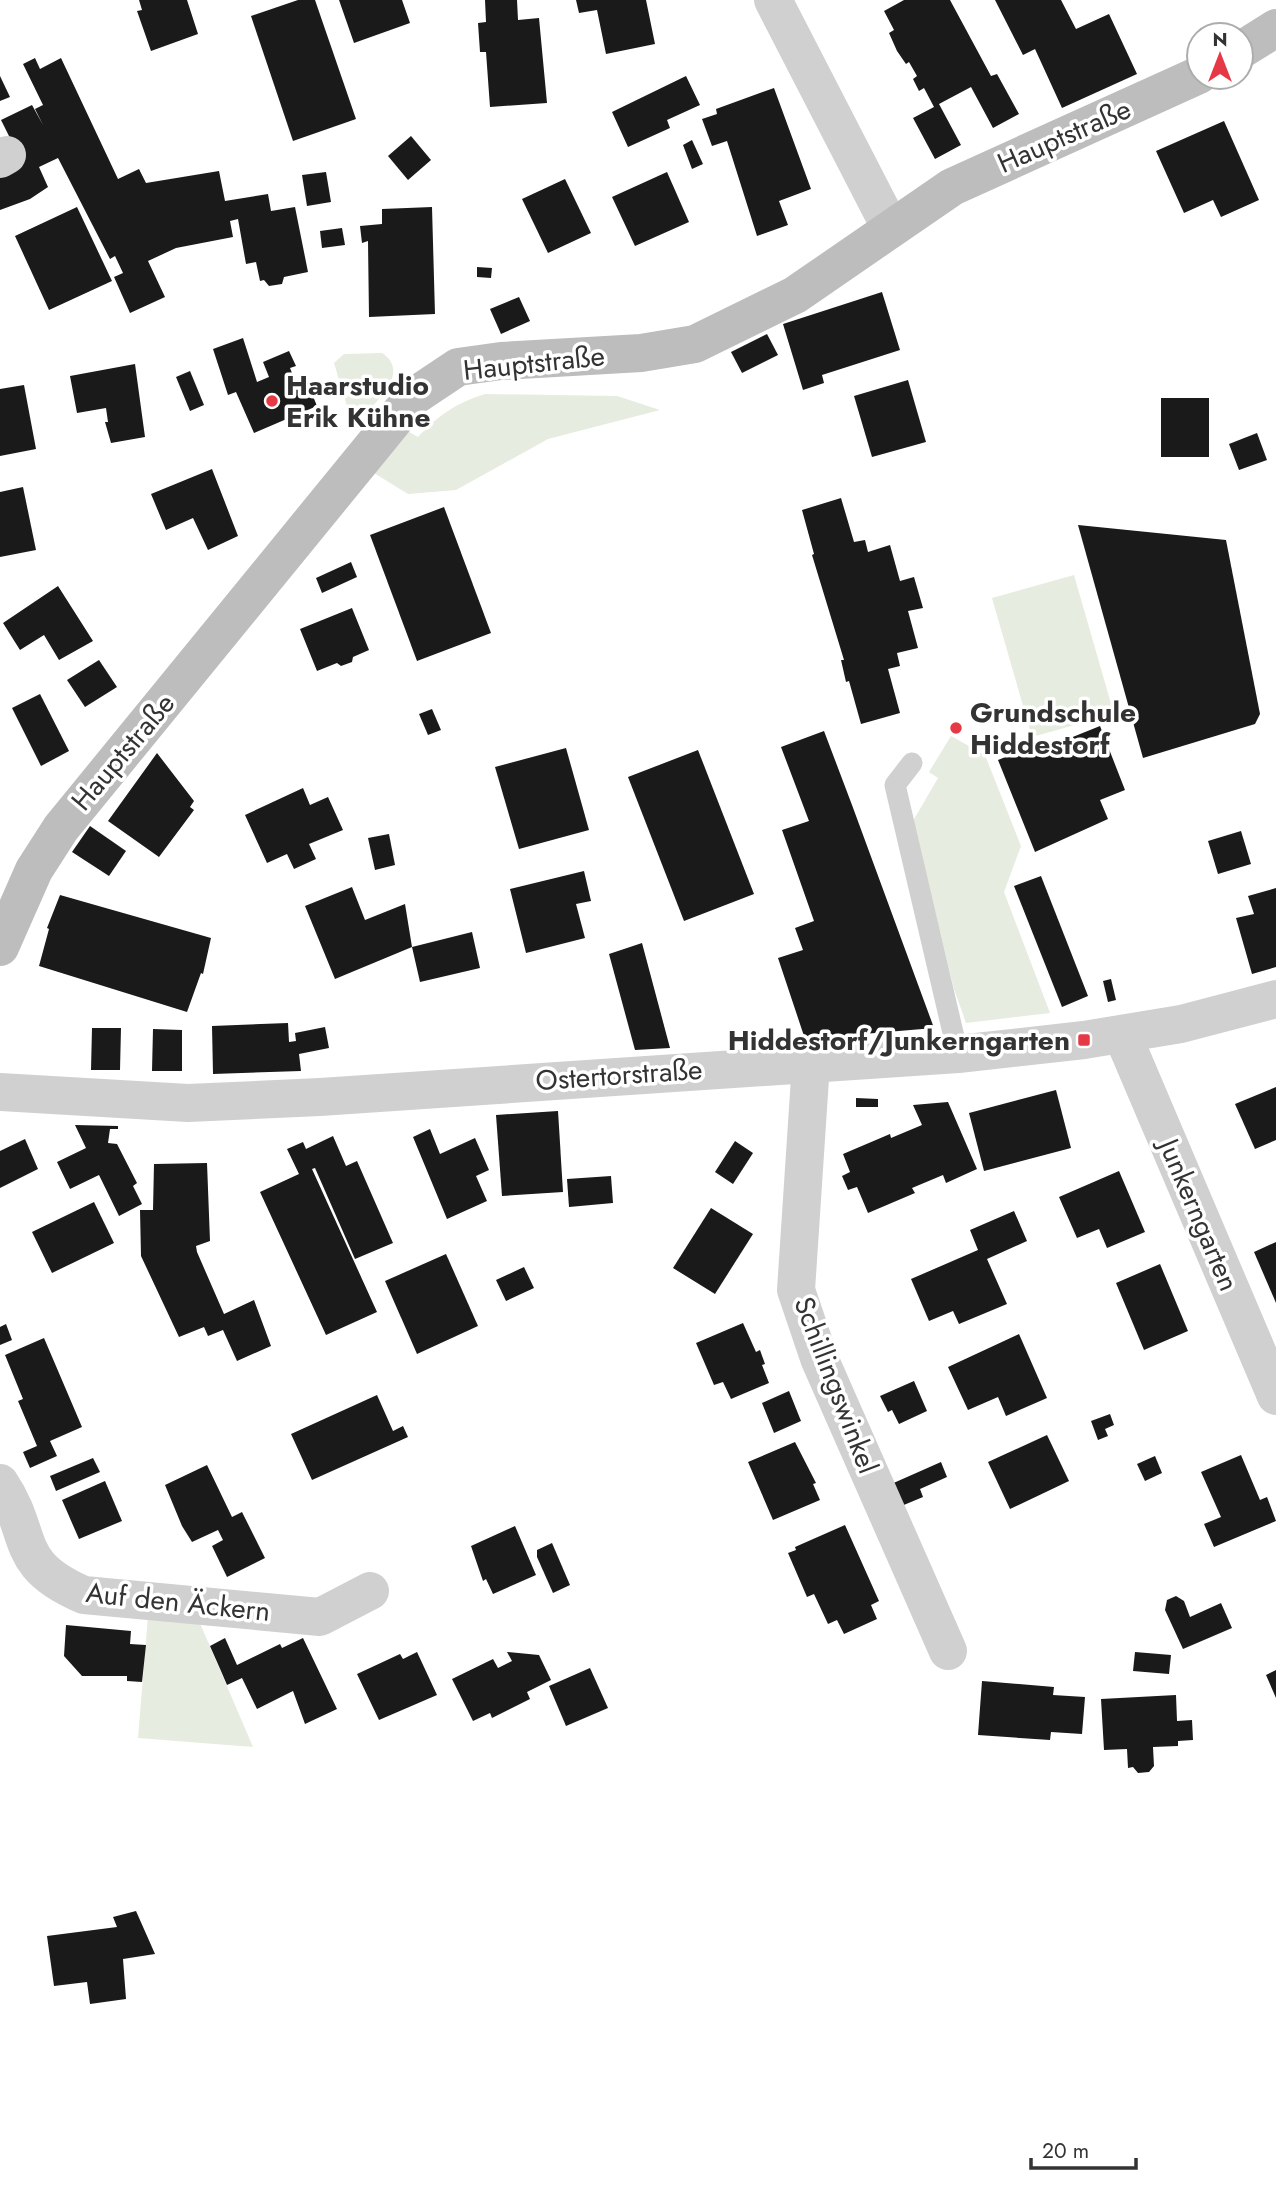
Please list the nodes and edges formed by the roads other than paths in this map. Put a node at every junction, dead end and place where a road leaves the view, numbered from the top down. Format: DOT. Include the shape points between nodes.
graph roads {
  1 [pos="773,0"];
  2 [pos="1185,81"];
  3 [pos="890,227"];
  4 [pos="912,763"];
  5 [pos="0,947"];
  6 [pos="1276,999"];
  7 [pos="1122,1034"];
  8 [pos="958,1054"];
  9 [pos="811,1063"];
  10 [pos="0,1092"];
  11 [pos="1276,1396"];
  12 [pos="0,1482"];
  13 [pos="370,1591"];
  14 [pos="948,1651"];
  1 -- 3 [label="street"];
  2 -- 3 [label="main road, Hauptstraße" via="952,187"];
  3 -- 5 [label="main road, Hauptstraße" via="795,295 695,344 641,353 501,360 458,367 413,397 61,828 34,870"];
  4 -- 8 [label="lane" via="895,785"];
  6 -- 7 [label="street, Ostertorstraße"];
  7 -- 8 [label="street, Ostertorstraße"];
  7 -- 11 [label="street, Junkerngarten"];
  8 -- 9 [label="street, Ostertorstraße"];
  9 -- 10 [label="street, Ostertorstraße" via="188,1103"];
  9 -- 14 [label="street, Schillingswinkel" via="796,1290 819,1358"];
  12 -- 13 [label="street, Auf den Äckern" via="35,1564 56,1583 84,1595 320,1617"];
}
